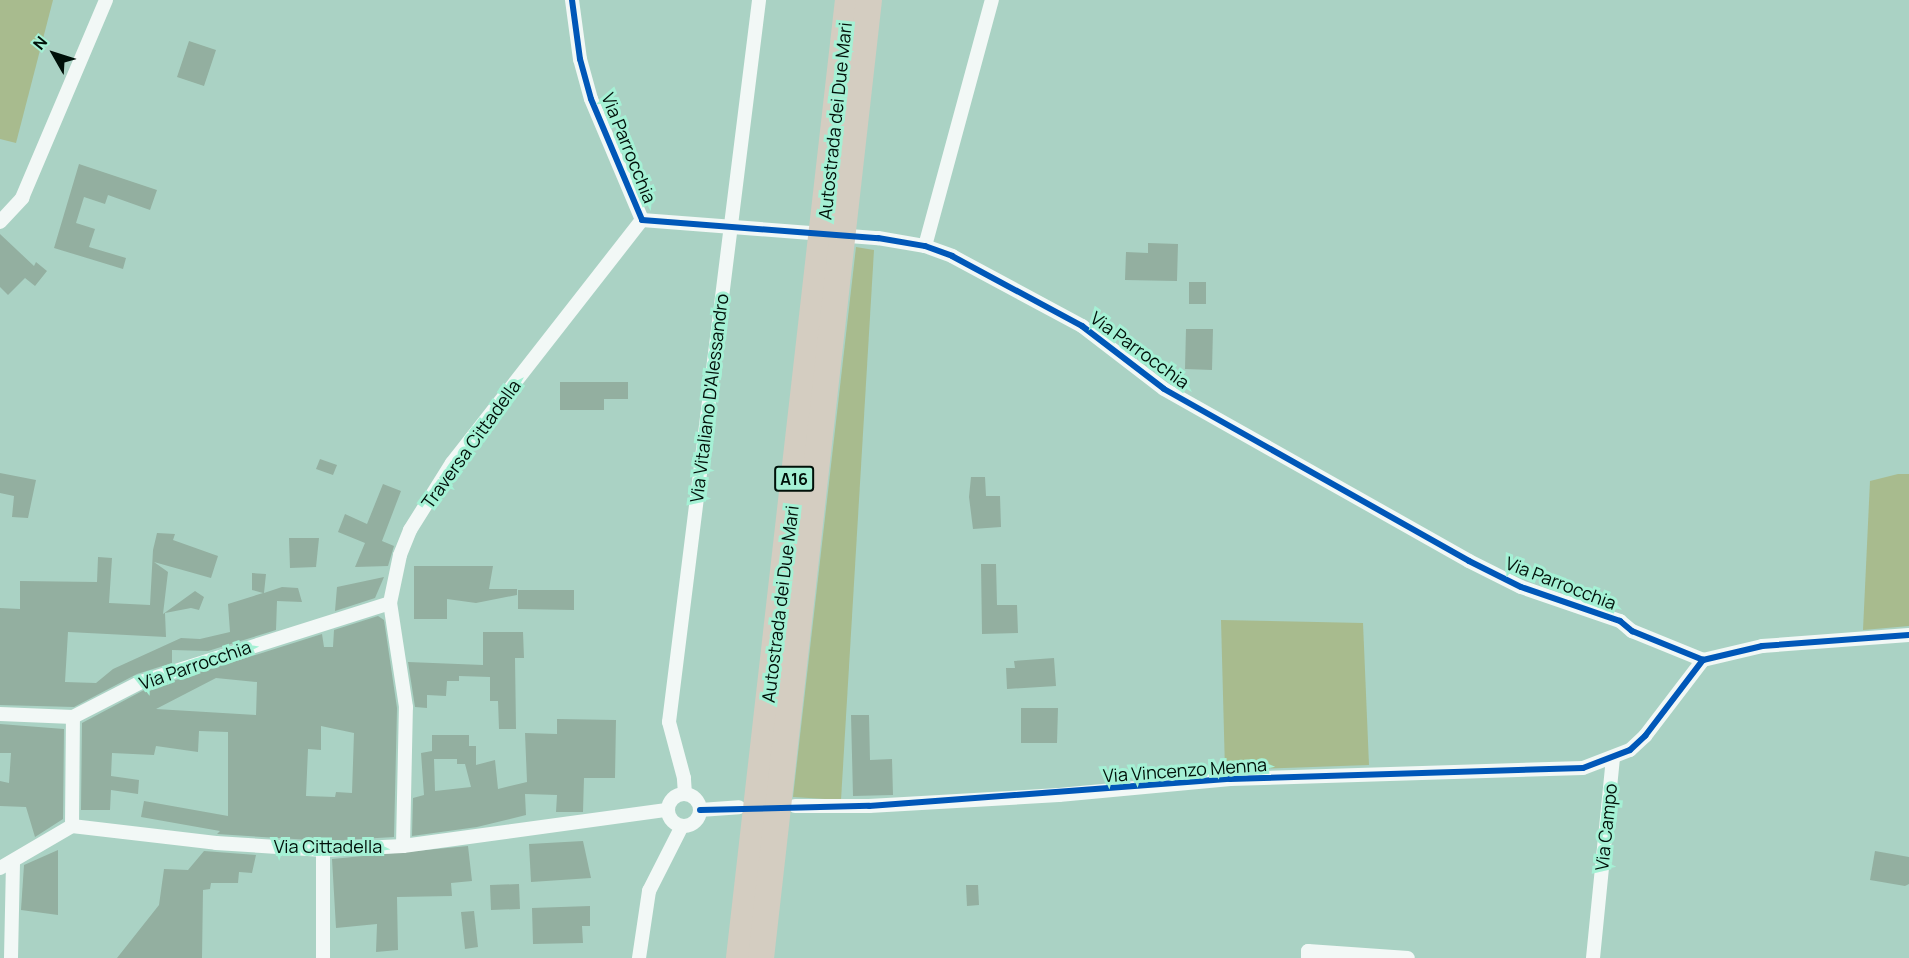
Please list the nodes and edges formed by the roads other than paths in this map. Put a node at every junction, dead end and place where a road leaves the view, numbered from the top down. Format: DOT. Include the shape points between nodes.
graph roads {
  1 [pos="106,0"];
  2 [pos="572,0"];
  3 [pos="759,0"];
  4 [pos="848,0"];
  5 [pos="869,0"];
  6 [pos="992,0"];
  7 [pos="642,220"];
  8 [pos="0,222"];
  9 [pos="925,246"];
  10 [pos="390,603"];
  11 [pos="1909,635"];
  12 [pos="1703,660"];
  13 [pos="0,714"];
  14 [pos="73,717"];
  15 [pos="1613,758"];
  16 [pos="685,794"];
  17 [pos="795,806"];
  18 [pos="739,807"];
  19 [pos="668,810"];
  20 [pos="700,810"];
  21 [pos="72,826"];
  22 [pos="682,826"];
  23 [pos="404,846"];
  24 [pos="323,850"];
  25 [pos="7,865"];
  26 [pos="11,958"];
  27 [pos="322,958"];
  28 [pos="639,958"];
  29 [pos="739,958"];
  30 [pos="761,958"];
  31 [pos="1308,958"];
  32 [pos="1408,958"];
  33 [pos="1593,958"];
  1 -- 8 [label="street" via="22,198"];
  2 -- 7 [label="street, Via Parrocchia" via="580,59 591,99"];
  3 -- 16 [label="street, Via Vitaliano D'Alessandro" via="669,722"];
  4 -- 29 [label="highway, Autostrada dei Due Mari / A16"];
  5 -- 30 [label="highway, Autostrada dei Due Mari / A16"];
  6 -- 9 [label="street"];
  7 -- 9 [label="street, Via Parrocchia" via="796,230"];
  7 -- 10 [label="street, Traversa Cittadella" via="427,501 400,555"];
  9 -- 12 [label="street, Via Parrocchia" via="1011,285 1082,326 1164,389 1469,561 1521,586 1620,621 1632,631"];
  10 -- 14 [label="street, Via Parrocchia" via="141,682"];
  10 -- 23 [label="street, Traversa Cittadella" via="406,707"];
  11 -- 12 [label="street" via="1762,646"];
  12 -- 15 [label="street, Via Campo" via="1645,736"];
  13 -- 14 [label="street, Via Parrocchia"];
  14 -- 21 [label="street"];
  15 -- 17 [label="street, Via Vincenzo Menna" via="1583,768 1230,779 1048,795 869,806"];
  15 -- 33 [label="street, Via Campo"];
  16 -- 19 [label="street" via="671,800"];
  16 -- 20 [label="street" via="697,801"];
  18 -- 20 [label="street"];
  19 -- 22 [label="street" via="673,823"];
  19 -- 23 [label="street, Via Cittadella"];
  20 -- 22 [label="street" via="696,820"];
  21 -- 24 [label="street, Via Cittadella" via="216,843"];
  21 -- 25 [label="street"];
  22 -- 28 [label="street" via="649,891"];
  23 -- 24 [label="street, Via Cittadella"];
  24 -- 27 [label="street"];
  25 -- 26 [label="street"];
  31 -- 32 [label="street" via="1308,951"];
}
